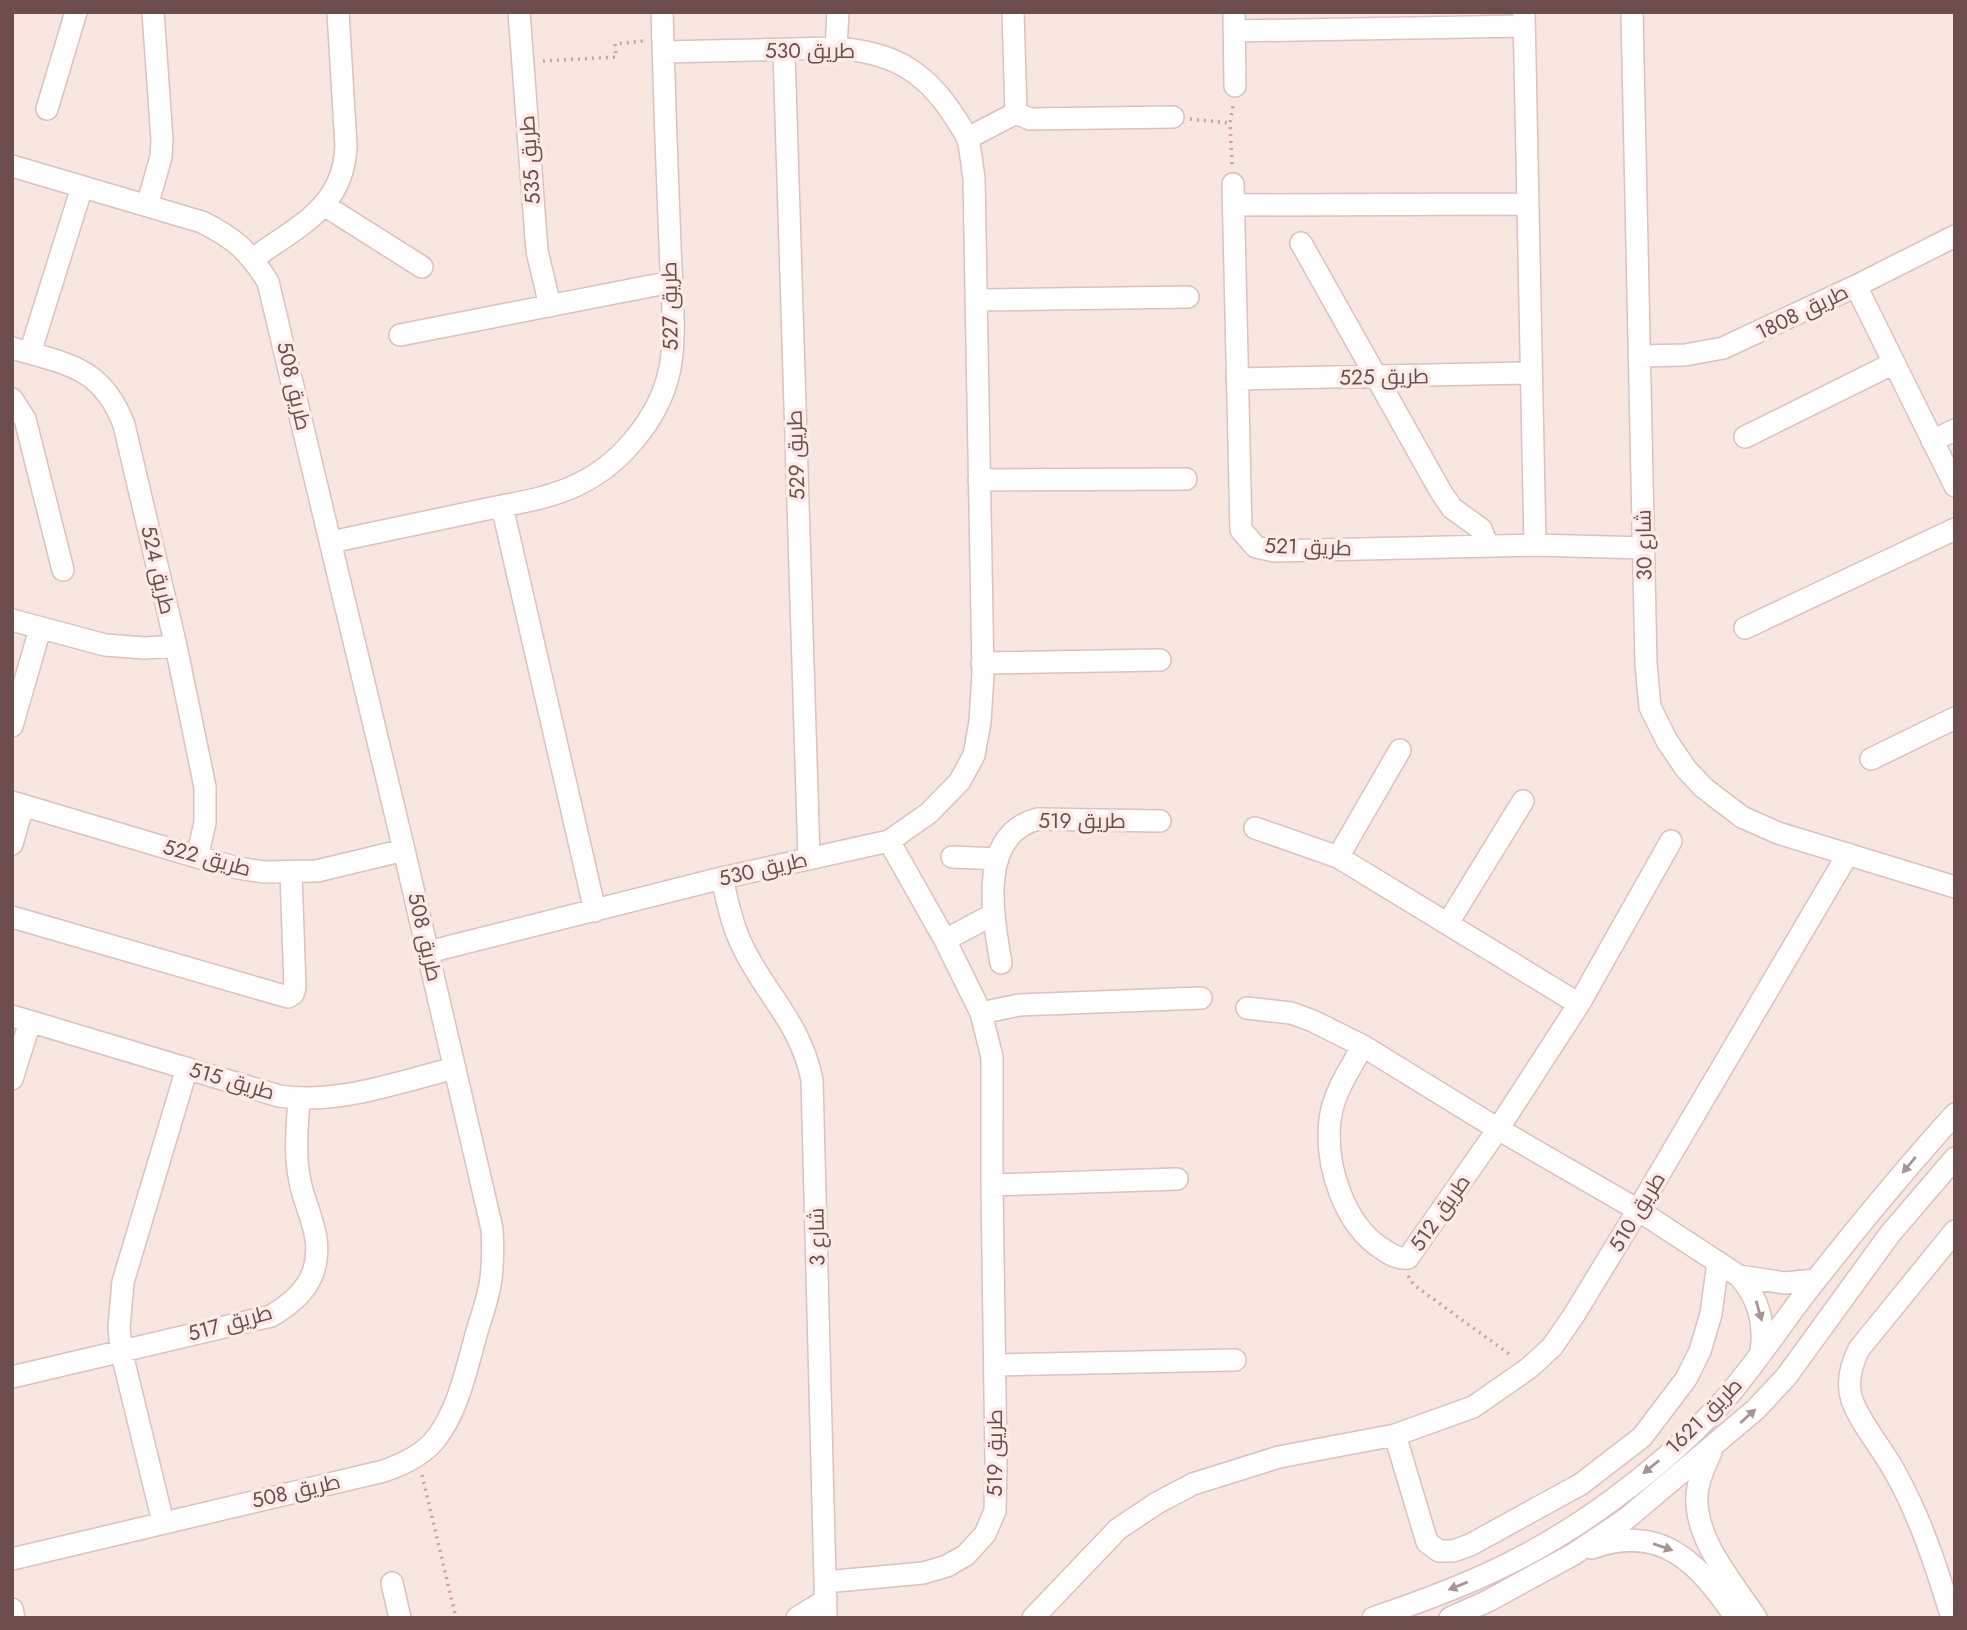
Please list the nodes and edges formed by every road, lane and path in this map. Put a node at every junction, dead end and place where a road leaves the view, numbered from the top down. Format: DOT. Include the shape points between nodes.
graph roads {
  1 [pos="76,12"];
  2 [pos="153,12"];
  3 [pos="338,12"];
  4 [pos="519,12"];
  5 [pos="662,12"];
  6 [pos="838,12"];
  7 [pos="1013,12"];
  8 [pos="1632,12"];
  9 [pos="1524,19"];
  10 [pos="1234,22"];
  11 [pos="642,41"];
  12 [pos="836,48"];
  13 [pos="784,51"];
  14 [pos="663,52"];
  15 [pos="522,63"];
  16 [pos="1236,86"];
  17 [pos="47,109"];
  18 [pos="1016,113"];
  19 [pos="1173,117"];
  20 [pos="1230,123"];
  21 [pos="968,138"];
  22 [pos="12,166"];
  23 [pos="82,187"];
  24 [pos="1234,195"];
  25 [pos="1528,204"];
  26 [pos="324,205"];
  27 [pos="147,206"];
  28 [pos="1955,236"];
  29 [pos="1301,243"];
  30 [pos="254,258"];
  31 [pos="422,267"];
  32 [pos="671,282"];
  33 [pos="1856,286"];
  34 [pos="1188,297"];
  35 [pos="976,300"];
  36 [pos="550,306"];
  37 [pos="400,335"];
  38 [pos="21,351"];
  39 [pos="1639,356"];
  40 [pos="1894,363"];
  41 [pos="1531,373"];
  42 [pos="1376,377"];
  43 [pos="1237,379"];
  44 [pos="12,399"];
  45 [pos="1955,430"];
  46 [pos="1745,437"];
  47 [pos="1932,441"];
  48 [pos="1186,479"];
  49 [pos="979,480"];
  50 [pos="1955,486"];
  51 [pos="502,506"];
  52 [pos="1955,529"];
  53 [pos="331,542"];
  54 [pos="1535,545"];
  55 [pos="1488,546"];
  56 [pos="1644,548"];
  57 [pos="62,570"];
  58 [pos="12,620"];
  59 [pos="1745,628"];
  60 [pos="40,629"];
  61 [pos="176,646"];
  62 [pos="1160,660"];
  63 [pos="982,663"];
  64 [pos="1955,718"];
  65 [pos="12,726"];
  66 [pos="1400,750"];
  67 [pos="1871,759"];
  68 [pos="1523,801"];
  69 [pos="18,804"];
  70 [pos="1160,821"];
  71 [pos="1255,828"];
  72 [pos="889,841"];
  73 [pos="1671,841"];
  74 [pos="12,844"];
  75 [pos="404,850"];
  76 [pos="1848,854"];
  77 [pos="197,857"];
  78 [pos="952,857"];
  79 [pos="1338,857"];
  80 [pos="809,859"];
  81 [pos="998,859"];
  82 [pos="291,873"];
  83 [pos="722,878"];
  84 [pos="1955,887"];
  85 [pos="595,911"];
  86 [pos="992,915"];
  87 [pos="12,917"];
  88 [pos="1448,923"];
  89 [pos="944,940"];
  90 [pos="428,952"];
  91 [pos="1001,963"];
  92 [pos="1200,999"];
  93 [pos="1579,1004"];
  94 [pos="1247,1009"];
  95 [pos="981,1013"];
  96 [pos="21,1019"];
  97 [pos="1363,1046"];
  98 [pos="187,1068"];
  99 [pos="455,1068"];
  100 [pos="12,1079"];
  101 [pos="299,1099"];
  102 [pos="1955,1114"];
  103 [pos="1498,1129"];
  104 [pos="1955,1158"];
  105 [pos="1177,1179"];
  106 [pos="992,1185"];
  107 [pos="1638,1210"];
  108 [pos="1955,1231"];
  109 [pos="1399,1259"];
  110 [pos="1718,1262"];
  111 [pos="1739,1276"];
  112 [pos="1815,1280"];
  113 [pos="121,1350"];
  114 [pos="1761,1352"];
  115 [pos="1235,1360"];
  116 [pos="995,1365"];
  117 [pos="1529,1368"];
  118 [pos="12,1377"];
  119 [pos="1395,1435"];
  120 [pos="1714,1446"];
  121 [pos="417,1456"];
  122 [pos="163,1522"];
  123 [pos="1574,1555"];
  124 [pos="12,1559"];
  125 [pos="392,1583"];
  126 [pos="825,1600"];
  127 [pos="1734,1605"];
  128 [pos="12,1609"];
  129 [pos="14,1618"];
  130 [pos="400,1618"];
  131 [pos="456,1618"];
  132 [pos="797,1618"];
  133 [pos="1033,1618"];
  134 [pos="1373,1618"];
  135 [pos="1450,1618"];
  136 [pos="1756,1618"];
  137 [pos="1952,1618"];
  1 -- 17 [label="street"];
  2 -- 27 [label="street" via="162,141"];
  3 -- 26 [label="street" via="345,163 341,180"];
  4 -- 15 [label="street, طريق 535"];
  5 -- 14 [label="street, طريق 527"];
  6 -- 12 [label="street"];
  7 -- 18 [label="street"];
  8 -- 39 [label="street, شارع 30"];
  9 -- 10 [label="street"];
  9 -- 25 [label="street"];
  10 -- 16 [label="street"];
  11 -- 15 [label="path" via="615,44 616,57"];
  12 -- 13 [label="street, طريق 530"];
  12 -- 21 [label="street, طريق 530" via="864,50 910,69 930,84"];
  13 -- 14 [label="street, طريق 530"];
  13 -- 80 [label="street, طريق 529"];
  14 -- 32 [label="street, طريق 527"];
  15 -- 36 [label="street, طريق 535" via="537,251"];
  16 -- 20 [label="path"];
  18 -- 19 [label="street" via="1030,119"];
  18 -- 21 [label="street"];
  19 -- 20 [label="path"];
  20 -- 24 [label="path"];
  21 -- 35 [label="street, طريق 530" via="974,178"];
  22 -- 23 [label="street, طريق 508"];
  23 -- 27 [label="street, طريق 508"];
  23 -- 38 [label="street"];
  24 -- 25 [label="street"];
  24 -- 43 [label="street, طريق 521"];
  25 -- 41 [label="street"];
  26 -- 30 [label="street"];
  26 -- 31 [label="street"];
  27 -- 30 [label="street, طريق 508" via="202,222 230,236"];
  28 -- 33 [label="street, طريق 1808"];
  29 -- 42 [label="street"];
  30 -- 53 [label="street, طريق 508" via="276,308"];
  32 -- 36 [label="street"];
  32 -- 51 [label="street, طريق 527" via="671,362 648,421 605,468 578,485"];
  33 -- 39 [label="street, طريق 1808" via="1723,348"];
  33 -- 40 [label="street"];
  34 -- 35 [label="street"];
  35 -- 49 [label="street, طريق 530"];
  36 -- 37 [label="street"];
  38 -- 61 [label="street, طريق 524" via="86,372 116,404"];
  39 -- 56 [label="street, شارع 30"];
  40 -- 46 [label="street"];
  40 -- 47 [label="street"];
  41 -- 42 [label="street, طريق 525"];
  41 -- 54 [label="street"];
  42 -- 43 [label="street, طريق 525"];
  42 -- 55 [label="street" via="1446,500 1481,529"];
  43 -- 55 [label="street, طريق 521" via="1241,530 1256,547 1274,551"];
  44 -- 57 [label="street" via="25,419"];
  45 -- 47 [label="street"];
  47 -- 50 [label="street"];
  48 -- 49 [label="street"];
  49 -- 63 [label="street, طريق 530"];
  51 -- 53 [label="street, طريق 527"];
  51 -- 85 [label="street"];
  52 -- 59 [label="street"];
  53 -- 75 [label="street, طريق 508"];
  54 -- 55 [label="street, طريق 521"];
  54 -- 56 [label="street, طريق 521"];
  56 -- 76 [label="street, شارع 30" via="1647,687 1650,706 1667,741 1704,788 1742,817"];
  58 -- 60 [label="street"];
  60 -- 61 [label="street" via="124,648"];
  60 -- 65 [label="street"];
  61 -- 77 [label="street, طريق 524" via="205,787 205,823"];
  62 -- 63 [label="street"];
  63 -- 72 [label="street, طريق 530" via="974,755 960,780 929,813"];
  64 -- 67 [label="street"];
  66 -- 79 [label="street"];
  68 -- 88 [label="street"];
  69 -- 74 [label="street"];
  69 -- 77 [label="street, طريق 522"];
  70 -- 81 [label="street, طريق 519" via="1028,821 1011,832"];
  71 -- 79 [label="street"];
  72 -- 80 [label="street, طريق 530"];
  72 -- 89 [label="street, طريق 519"];
  73 -- 93 [label="street, طريق 512"];
  75 -- 82 [label="street, طريق 522" via="343,866"];
  75 -- 90 [label="street, طريق 508"];
  76 -- 84 [label="street, شارع 30"];
  76 -- 107 [label="street, طريق 510"];
  77 -- 82 [label="street, طريق 522" via="238,869"];
  78 -- 81 [label="street"];
  79 -- 88 [label="street"];
  80 -- 83 [label="street, طريق 530"];
  81 -- 86 [label="street, طريق 519"];
  82 -- 87 [label="street" via="295,988 288,997"];
  83 -- 85 [label="street, طريق 530"];
  83 -- 126 [label="street, شارع 3" via="740,942 793,1026 812,1080"];
  85 -- 90 [label="street, طريق 530"];
  86 -- 89 [label="street"];
  86 -- 91 [label="street, طريق 519"];
  88 -- 93 [label="street"];
  89 -- 95 [label="street, طريق 519"];
  90 -- 99 [label="street, طريق 508"];
  92 -- 95 [label="street" via="1019,1005"];
  93 -- 103 [label="street, طريق 512"];
  94 -- 97 [label="street" via="1291,1013"];
  95 -- 106 [label="street, طريق 519" via="993,1072"];
  96 -- 98 [label="street, طريق 515"];
  96 -- 100 [label="street"];
  97 -- 103 [label="street"];
  97 -- 109 [label="street, طريق 512" via="1334,1100 1331,1158 1340,1193 1357,1223 1373,1243"];
  98 -- 101 [label="street, طريق 515"];
  98 -- 113 [label="street" via="123,1282"];
  99 -- 101 [label="street, طريق 515" via="326,1098"];
  99 -- 121 [label="street, طريق 508" via="492,1229 491,1281 447,1423"];
  101 -- 113 [label="street, طريق 517" via="297,1163 316,1237 316,1262 308,1285 293,1304 271,1316"];
  102 -- 112 [label="street, طريق 1621, one-way"];
  103 -- 107 [label="street"];
  103 -- 109 [label="street, طريق 512" via="1417,1248 1408,1258"];
  120 -- 104 [label="street, طريق 1621, one-way" via="1786,1377 1890,1234"];
  105 -- 106 [label="street"];
  106 -- 116 [label="street, طريق 519"];
  107 -- 110 [label="street"];
  107 -- 117 [label="street, طريق 510" via="1552,1347"];
  108 -- 137 [label="street" via="1859,1349 1849,1383 1853,1401 1897,1475 1925,1536"];
  109 -- 117 [label="path" via="1414,1285"];
  110 -- 111 [label="street"];
  110 -- 119 [label="street" via="1700,1351 1686,1379 1642,1437 1581,1484 1496,1531 1454,1551 1438,1551 1427,1542"];
  111 -- 112 [label="street" via="1785,1283"];
  111 -- 114 [label="street, one-way" via="1757,1303"];
  112 -- 114 [label="street, طريق 1621"];
  113 -- 118 [label="street, طريق 517"];
  113 -- 122 [label="street"];
  114 -- 134 [label="street, طريق 1621, one-way" via="1691,1434 1572,1528 1488,1574"];
  115 -- 116 [label="street"];
  116 -- 126 [label="street, طريق 519" via="995,1511 985,1534 967,1555 947,1566"];
  117 -- 119 [label="street, طريق 510" via="1473,1406"];
  119 -- 133 [label="street, طريق 510" via="1279,1457 1193,1484 1118,1529"];
  120 -- 123 [label="street, طريق 1621" via="1626,1519"];
  120 -- 127 [label="street" via="1700,1476 1697,1496 1701,1522"];
  121 -- 122 [label="street, طريق 508" via="384,1471"];
  121 -- 131 [label="path"];
  122 -- 124 [label="street, طريق 508"];
  123 -- 127 [label="street, one-way" via="1621,1541 1661,1545 1697,1567"];
  123 -- 135 [label="street, طريق 1621"];
  125 -- 130 [label="street"];
  126 -- 132 [label="street"];
  127 -- 136 [label="street"];
  128 -- 129 [label="street"];
}
